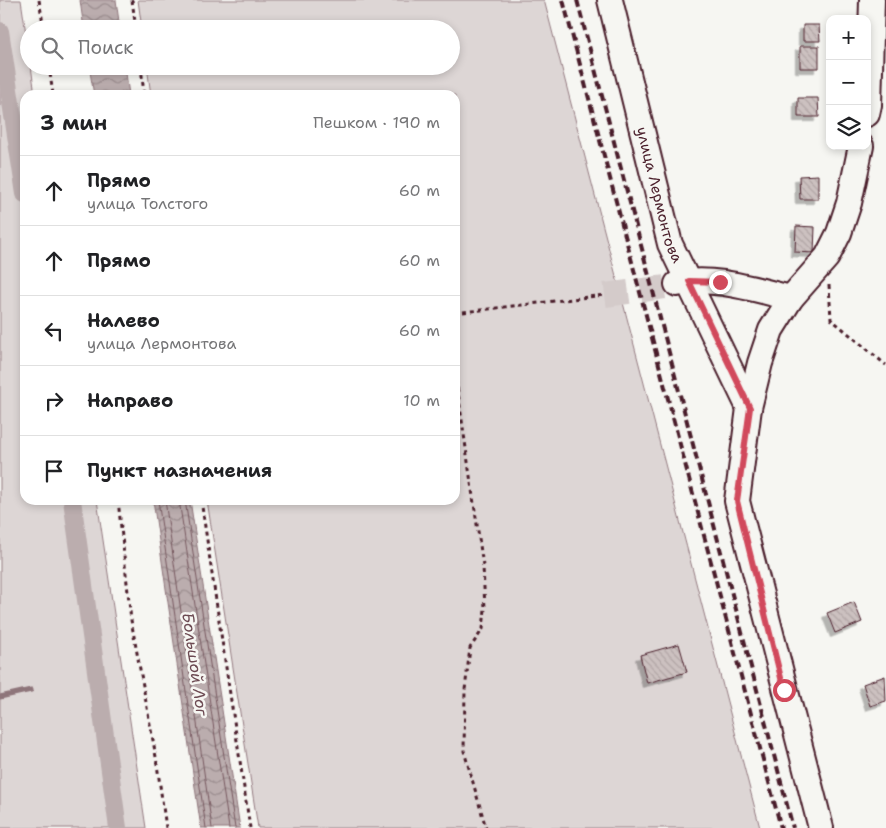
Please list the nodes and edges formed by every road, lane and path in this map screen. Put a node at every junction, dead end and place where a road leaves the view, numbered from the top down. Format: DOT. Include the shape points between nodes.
graph roads {
  1 [pos="39,0"];
  2 [pos="132,0"];
  3 [pos="610,0"];
  4 [pos="872,0"];
  5 [pos="42,20"];
  6 [pos="135,20"];
  7 [pos="51,75"];
  8 [pos="142,75"];
  9 [pos="53,90"];
  10 [pos="143,90"];
  11 [pos="869,105"];
  12 [pos="860,150"];
  13 [pos="827,257"];
  14 [pos="681,283"];
  15 [pos="605,295"];
  16 [pos="791,298"];
  17 [pos="460,312"];
  18 [pos="886,365"];
  19 [pos="460,407"];
  20 [pos="750,408"];
  21 [pos="119,505"];
  22 [pos="201,505"];
  23 [pos="166,828"];
  24 [pos="250,828"];
  25 [pos="486,828"];
  26 [pos="821,828"];
  1 -- 5 [label="path"];
  2 -- 6 [label="path"];
  3 -- 14 [label="street, улица Лермонтова"];
  4 -- 11 [label="street"];
  7 -- 9 [label="path"];
  8 -- 10 [label="path"];
  12 -- 13 [label="street" via="849,203"];
  13 -- 16 [label="street"];
  13 -- 18 [label="path" via="831,319"];
  14 -- 16 [label="street" via="720,282"];
  14 -- 20 [label="street, улица Лермонтова"];
  15 -- 17 [label="path"];
  16 -- 20 [label="street" via="771,330"];
  19 -- 25 [label="path" via="483,566 485,609 483,629 470,648 465,690 464,751"];
  20 -- 26 [label="street" via="737,501"];
  21 -- 23 [label="path" via="131,620"];
  22 -- 24 [label="path"];
}
